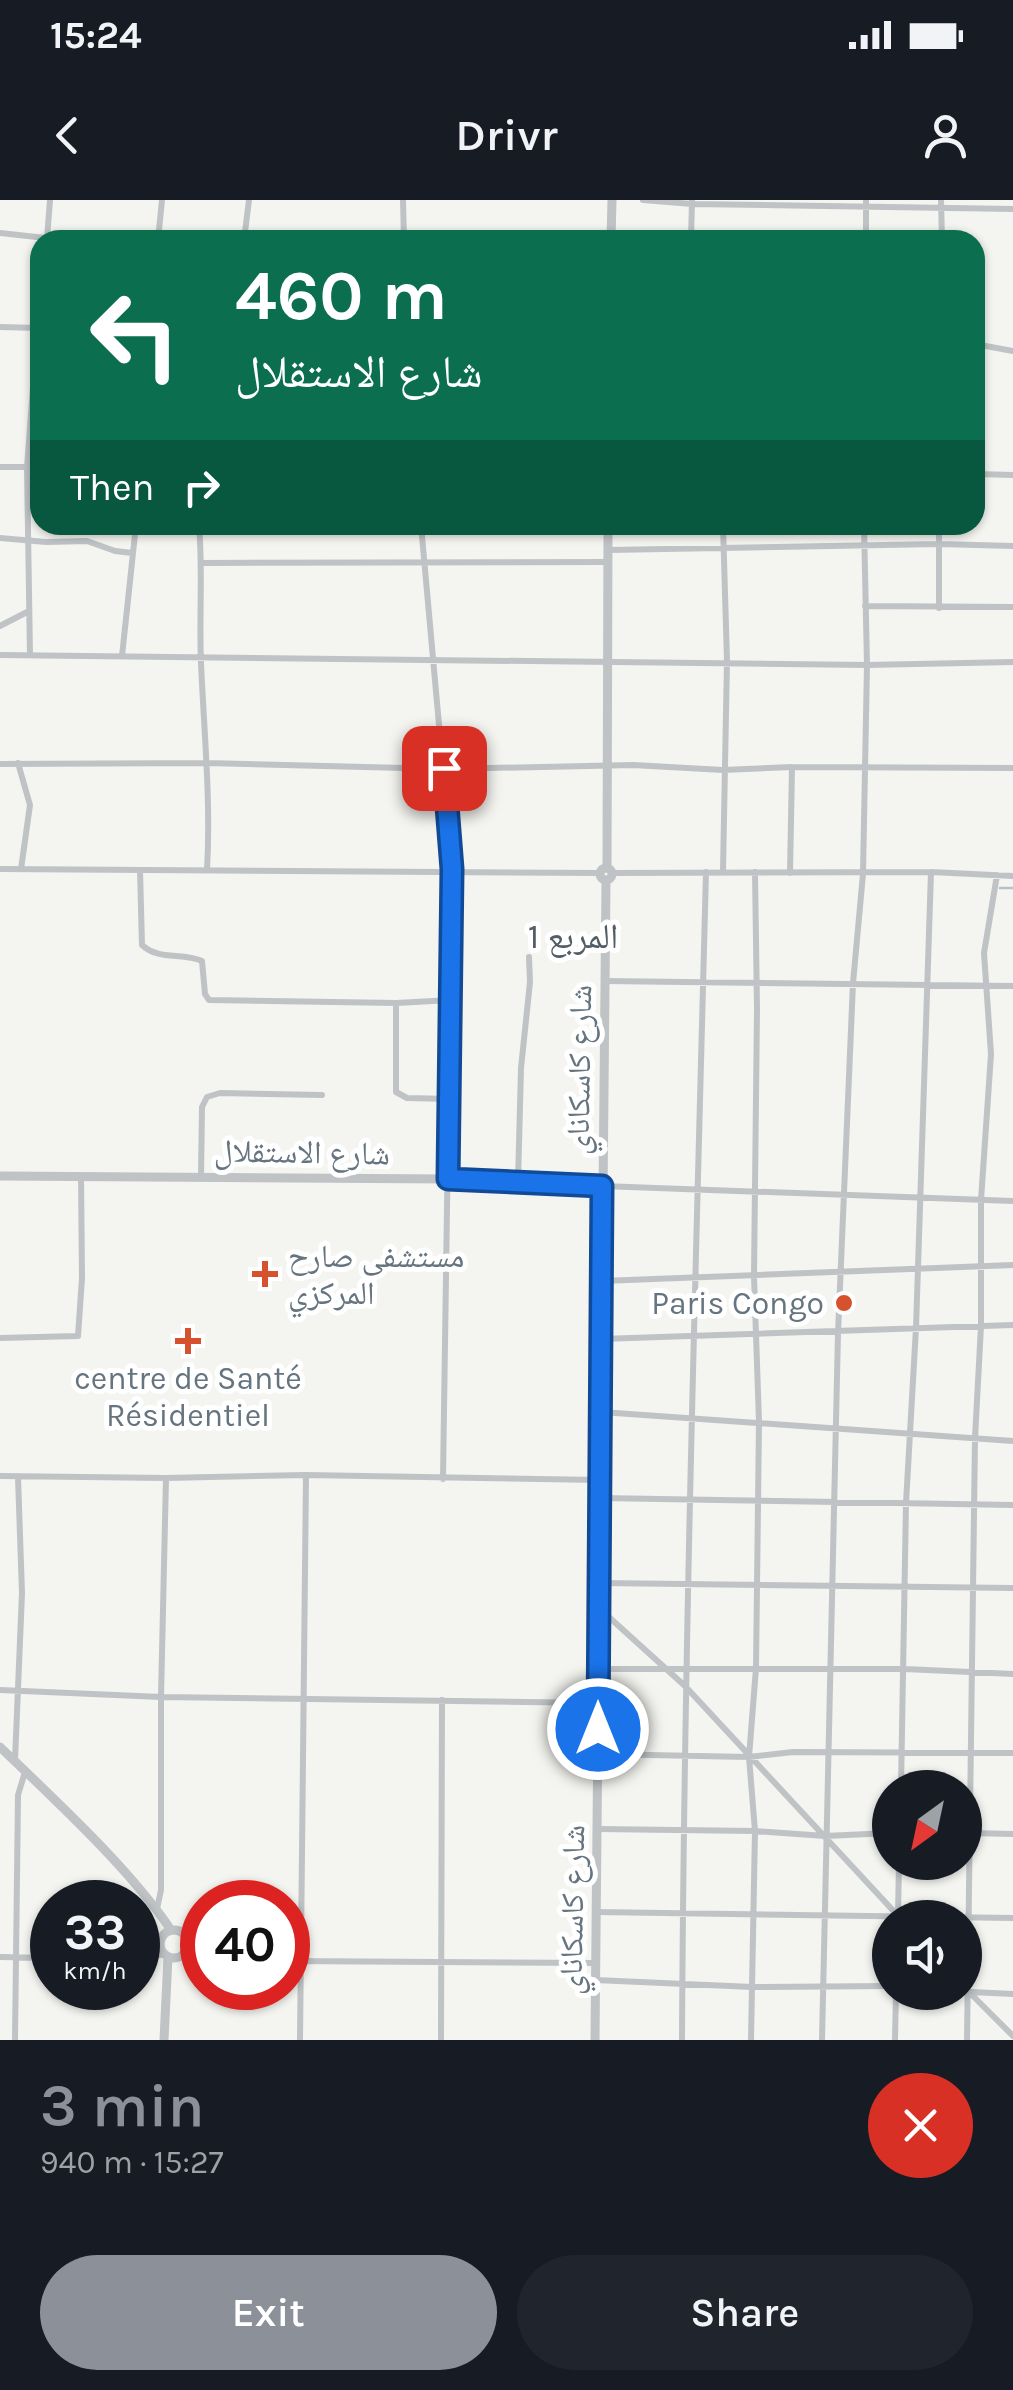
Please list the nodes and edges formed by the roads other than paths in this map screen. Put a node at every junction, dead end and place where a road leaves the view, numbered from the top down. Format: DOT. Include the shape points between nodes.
graph roads {
  1 [pos="50,200"];
  2 [pos="162,200"];
  3 [pos="249,200"];
  4 [pos="403,200"];
  5 [pos="612,200"];
  6 [pos="643,200"];
  7 [pos="692,202"];
  8 [pos="778,202"];
  9 [pos="866,202"];
  10 [pos="941,203"];
  11 [pos="1009,206"];
  12 [pos="48,230"];
  13 [pos="159,230"];
  14 [pos="245,230"];
  15 [pos="404,230"];
  16 [pos="611,230"];
  17 [pos="691,230"];
  18 [pos="866,230"];
  19 [pos="942,230"];
  20 [pos="0,233"];
  21 [pos="30,237"];
  22 [pos="0,327"];
  23 [pos="30,328"];
  24 [pos="985,346"];
  25 [pos="1013,351"];
  26 [pos="30,429"];
  27 [pos="0,467"];
  28 [pos="27,467"];
  29 [pos="985,474"];
  30 [pos="1013,475"];
  31 [pos="135,535"];
  32 [pos="200,535"];
  33 [pos="421,535"];
  34 [pos="608,535"];
  35 [pos="723,535"];
  36 [pos="864,535"];
  37 [pos="939,535"];
  38 [pos="0,538"];
  39 [pos="28,541"];
  40 [pos="939,544"];
  41 [pos="864,546"];
  42 [pos="1013,546"];
  43 [pos="722,548"];
  44 [pos="608,550"];
  45 [pos="132,553"];
  46 [pos="608,562"];
  47 [pos="202,564"];
  48 [pos="424,564"];
  49 [pos="865,606"];
  50 [pos="1013,607"];
  51 [pos="940,608"];
  52 [pos="29,611"];
  53 [pos="0,626"];
  54 [pos="30,655"];
  55 [pos="0,656"];
  56 [pos="122,656"];
  57 [pos="201,658"];
  58 [pos="434,660"];
  59 [pos="726,662"];
  60 [pos="1013,662"];
  61 [pos="608,663"];
  62 [pos="867,666"];
  63 [pos="206,763"];
  64 [pos="0,764"];
  65 [pos="18,764"];
  66 [pos="606,766"];
  67 [pos="792,767"];
  68 [pos="444,768"];
  69 [pos="1013,768"];
  70 [pos="865,769"];
  71 [pos="723,770"];
  72 [pos="0,869"];
  73 [pos="21,869"];
  74 [pos="452,869"];
  75 [pos="140,870"];
  76 [pos="206,870"];
  77 [pos="706,872"];
  78 [pos="723,872"];
  79 [pos="755,872"];
  80 [pos="932,872"];
  81 [pos="790,873"];
  82 [pos="606,874"];
  83 [pos="863,874"];
  84 [pos="998,875"];
  85 [pos="1013,876"];
  86 [pos="529,957"];
  87 [pos="605,981"];
  88 [pos="703,982"];
  89 [pos="757,982"];
  90 [pos="853,983"];
  91 [pos="927,984"];
  92 [pos="986,986"];
  93 [pos="1013,986"];
  94 [pos="452,1000"];
  95 [pos="396,1002"];
  96 [pos="322,1095"];
  97 [pos="450,1099"];
  98 [pos="0,1176"];
  99 [pos="81,1176"];
  100 [pos="201,1176"];
  101 [pos="448,1179"];
  102 [pos="518,1182"];
  103 [pos="602,1186"];
  104 [pos="698,1192"];
  105 [pos="756,1193"];
  106 [pos="919,1196"];
  107 [pos="844,1197"];
  108 [pos="981,1200"];
  109 [pos="1013,1201"];
  110 [pos="1013,1265"];
  111 [pos="981,1268"];
  112 [pos="916,1269"];
  113 [pos="841,1272"];
  114 [pos="697,1276"];
  115 [pos="754,1276"];
  116 [pos="602,1281"];
  117 [pos="1013,1325"];
  118 [pos="981,1326"];
  119 [pos="916,1328"];
  120 [pos="838,1333"];
  121 [pos="755,1334"];
  122 [pos="0,1338"];
  123 [pos="694,1338"];
  124 [pos="600,1339"];
  125 [pos="600,1412"];
  126 [pos="690,1418"];
  127 [pos="759,1422"];
  128 [pos="837,1426"];
  129 [pos="909,1432"];
  130 [pos="975,1438"];
  131 [pos="1013,1441"];
  132 [pos="306,1475"];
  133 [pos="0,1476"];
  134 [pos="18,1476"];
  135 [pos="166,1478"];
  136 [pos="443,1479"];
  137 [pos="600,1480"];
  138 [pos="600,1498"];
  139 [pos="689,1500"];
  140 [pos="758,1501"];
  141 [pos="836,1502"];
  142 [pos="906,1503"];
  143 [pos="1013,1504"];
  144 [pos="974,1505"];
  145 [pos="600,1583"];
  146 [pos="687,1583"];
  147 [pos="756,1584"];
  148 [pos="833,1586"];
  149 [pos="905,1586"];
  150 [pos="972,1588"];
  151 [pos="1013,1588"];
  152 [pos="600,1609"];
  153 [pos="664,1667"];
  154 [pos="598,1668"];
  155 [pos="685,1668"];
  156 [pos="756,1668"];
  157 [pos="832,1669"];
  158 [pos="905,1669"];
  159 [pos="972,1673"];
  160 [pos="1013,1674"];
  161 [pos="685,1686"];
  162 [pos="20,1689"];
  163 [pos="0,1690"];
  164 [pos="161,1697"];
  165 [pos="304,1697"];
  166 [pos="442,1700"];
  167 [pos="598,1703"];
  168 [pos="0,1747"];
  169 [pos="970,1752"];
  170 [pos="902,1753"];
  171 [pos="598,1754"];
  172 [pos="685,1754"];
  173 [pos="830,1754"];
  174 [pos="1013,1754"];
  175 [pos="749,1757"];
  176 [pos="15,1761"];
  177 [pos="902,1770"];
  178 [pos="969,1770"];
  179 [pos="25,1772"];
  180 [pos="598,1829"];
  181 [pos="685,1830"];
  182 [pos="755,1831"];
  183 [pos="982,1833"];
  184 [pos="872,1834"];
  185 [pos="1013,1834"];
  186 [pos="825,1836"];
  187 [pos="129,1880"];
  188 [pos="302,1880"];
  189 [pos="160,1897"];
  190 [pos="883,1900"];
  191 [pos="596,1912"];
  192 [pos="160,1913"];
  193 [pos="682,1914"];
  194 [pos="754,1914"];
  195 [pos="823,1915"];
  196 [pos="872,1916"];
  197 [pos="982,1917"];
  198 [pos="1013,1918"];
  199 [pos="171,1930"];
  200 [pos="180,1933"];
  201 [pos="166,1956"];
  202 [pos="180,1956"];
  203 [pos="0,1957"];
  204 [pos="16,1957"];
  205 [pos="30,1957"];
  206 [pos="160,1957"];
  207 [pos="310,1961"];
  208 [pos="442,1961"];
  209 [pos="596,1963"];
  210 [pos="595,1980"];
  211 [pos="682,1986"];
  212 [pos="822,1986"];
  213 [pos="872,1986"];
  214 [pos="752,1987"];
  215 [pos="982,1991"];
  216 [pos="1013,1994"];
  217 [pos="982,2006"];
  218 [pos="300,2010"];
  219 [pos="896,2010"];
  220 [pos="966,2010"];
  221 [pos="1013,2036"];
  222 [pos="15,2040"];
  223 [pos="164,2040"];
  224 [pos="300,2040"];
  225 [pos="441,2040"];
  226 [pos="595,2040"];
  227 [pos="682,2040"];
  228 [pos="751,2040"];
  229 [pos="822,2040"];
  230 [pos="895,2040"];
  231 [pos="967,2040"];
  1 -- 12 [label="street"];
  2 -- 13 [label="street"];
  3 -- 14 [label="street"];
  4 -- 15 [label="street"];
  5 -- 16 [label="street"];
  6 -- 7 [label="street"];
  7 -- 8 [label="street"];
  7 -- 17 [label="street"];
  8 -- 9 [label="street"];
  9 -- 10 [label="street"];
  9 -- 18 [label="street"];
  10 -- 11 [label="street"];
  10 -- 19 [label="street"];
  20 -- 21 [label="street"];
  22 -- 23 [label="street"];
  24 -- 25 [label="street"];
  26 -- 28 [label="street"];
  27 -- 28 [label="street"];
  28 -- 39 [label="street"];
  29 -- 30 [label="street"];
  31 -- 45 [label="street"];
  32 -- 47 [label="street"];
  33 -- 48 [label="street"];
  34 -- 44 [label="street, شارع كاسكاناي"];
  35 -- 43 [label="street"];
  36 -- 41 [label="street"];
  37 -- 40 [label="street"];
  38 -- 39 [label="street"];
  39 -- 45 [label="street" via="87,541"];
  39 -- 52 [label="street"];
  40 -- 41 [label="street"];
  40 -- 42 [label="street"];
  40 -- 51 [label="street"];
  41 -- 43 [label="street"];
  41 -- 49 [label="street"];
  43 -- 44 [label="street"];
  43 -- 59 [label="street"];
  44 -- 46 [label="street, شارع كاسكاناي"];
  45 -- 56 [label="street"];
  46 -- 48 [label="street"];
  46 -- 61 [label="street, شارع كاسكاناي"];
  47 -- 48 [label="street"];
  47 -- 57 [label="street"];
  48 -- 58 [label="street"];
  49 -- 51 [label="street"];
  49 -- 62 [label="street"];
  50 -- 51 [label="street"];
  52 -- 53 [label="street"];
  52 -- 54 [label="street"];
  54 -- 55 [label="street"];
  54 -- 56 [label="street"];
  56 -- 57 [label="street"];
  57 -- 58 [label="street"];
  57 -- 63 [label="street"];
  58 -- 61 [label="street"];
  58 -- 68 [label="street"];
  59 -- 61 [label="street"];
  59 -- 62 [label="street"];
  59 -- 71 [label="street"];
  60 -- 62 [label="street"];
  61 -- 66 [label="street, شارع كاسكاناي"];
  62 -- 70 [label="street"];
  63 -- 65 [label="street"];
  63 -- 68 [label="street"];
  63 -- 76 [label="street"];
  64 -- 65 [label="street"];
  65 -- 73 [label="street" via="30,805"];
  66 -- 68 [label="street"];
  66 -- 71 [label="street"];
  66 -- 82 [label="street, شارع كاسكاناي"];
  67 -- 70 [label="street"];
  67 -- 71 [label="street"];
  67 -- 81 [label="street"];
  68 -- 74 [label="street"];
  69 -- 70 [label="street"];
  70 -- 83 [label="street"];
  71 -- 78 [label="street"];
  72 -- 73 [label="street"];
  73 -- 75 [label="street"];
  74 -- 76 [label="street"];
  74 -- 82 [label="street"];
  74 -- 94 [label="street"];
  75 -- 76 [label="street"];
  75 -- 95 [label="street" via="142,945 149,952 202,960 209,1000"];
  77 -- 78 [label="street"];
  77 -- 82 [label="street"];
  77 -- 88 [label="street"];
  78 -- 79 [label="street"];
  79 -- 81 [label="street"];
  79 -- 89 [label="street"];
  80 -- 83 [label="street"];
  80 -- 84 [label="street"];
  80 -- 91 [label="street"];
  81 -- 83 [label="street"];
  82 -- 87 [label="street, شارع كاسكاناي"];
  83 -- 90 [label="street"];
  84 -- 85 [label="street"];
  84 -- 92 [label="street" via="986,930"];
  86 -- 102 [label="street"];
  87 -- 88 [label="street"];
  87 -- 103 [label="street, شارع كاسكاناي"];
  88 -- 89 [label="street"];
  88 -- 104 [label="street"];
  89 -- 90 [label="street"];
  89 -- 105 [label="street"];
  90 -- 91 [label="street"];
  90 -- 107 [label="street"];
  91 -- 92 [label="street"];
  91 -- 106 [label="street"];
  92 -- 93 [label="street"];
  92 -- 108 [label="street" via="991,1054"];
  94 -- 95 [label="street"];
  94 -- 97 [label="street"];
  95 -- 97 [label="street" via="396,1092"];
  96 -- 100 [label="street" via="207,1097"];
  97 -- 101 [label="street"];
  98 -- 99 [label="street, شارع الاستقلال"];
  99 -- 100 [label="street, شارع الاستقلال"];
  99 -- 122 [label="street" via="78,1336"];
  100 -- 101 [label="street, شارع الاستقلال"];
  101 -- 102 [label="street, شارع الاستقلال"];
  101 -- 136 [label="street"];
  102 -- 103 [label="street, شارع الاستقلال"];
  103 -- 104 [label="street"];
  103 -- 116 [label="street, شارع كاسكاناي"];
  104 -- 105 [label="street"];
  104 -- 114 [label="street"];
  105 -- 107 [label="street"];
  105 -- 115 [label="street"];
  106 -- 107 [label="street"];
  106 -- 108 [label="street"];
  106 -- 112 [label="street"];
  107 -- 113 [label="street"];
  108 -- 109 [label="street"];
  108 -- 111 [label="street"];
  110 -- 111 [label="street"];
  111 -- 112 [label="street"];
  111 -- 118 [label="street"];
  112 -- 113 [label="street"];
  112 -- 119 [label="street"];
  113 -- 115 [label="street"];
  113 -- 120 [label="street"];
  114 -- 115 [label="street"];
  114 -- 116 [label="street"];
  114 -- 123 [label="street"];
  115 -- 121 [label="street"];
  116 -- 124 [label="street, شارع كاسكاناي"];
  117 -- 118 [label="street"];
  118 -- 119 [label="street"];
  118 -- 130 [label="street"];
  119 -- 120 [label="street"];
  119 -- 129 [label="street"];
  120 -- 121 [label="street"];
  120 -- 128 [label="street"];
  121 -- 123 [label="street"];
  121 -- 127 [label="street"];
  123 -- 124 [label="street"];
  123 -- 126 [label="street"];
  124 -- 125 [label="street, شارع كاسكاناي"];
  125 -- 126 [label="street"];
  125 -- 137 [label="street, شارع كاسكاناي"];
  126 -- 127 [label="street"];
  126 -- 139 [label="street"];
  127 -- 128 [label="street"];
  127 -- 140 [label="street"];
  128 -- 129 [label="street"];
  128 -- 141 [label="street"];
  129 -- 130 [label="street"];
  129 -- 142 [label="street"];
  130 -- 131 [label="street"];
  130 -- 144 [label="street"];
  132 -- 135 [label="street"];
  132 -- 136 [label="street"];
  132 -- 165 [label="street"];
  133 -- 134 [label="street"];
  134 -- 135 [label="street"];
  134 -- 162 [label="street"];
  135 -- 164 [label="street"];
  136 -- 137 [label="street"];
  137 -- 138 [label="street, شارع كاسكاناي"];
  138 -- 139 [label="street"];
  138 -- 145 [label="street, شارع كاسكاناي"];
  139 -- 140 [label="street"];
  139 -- 146 [label="street"];
  140 -- 141 [label="street"];
  140 -- 147 [label="street"];
  141 -- 142 [label="street"];
  141 -- 148 [label="street"];
  142 -- 144 [label="street"];
  142 -- 149 [label="street"];
  143 -- 144 [label="street"];
  144 -- 150 [label="street"];
  145 -- 146 [label="street"];
  145 -- 152 [label="street, شارع كاسكاناي"];
  146 -- 147 [label="street"];
  146 -- 155 [label="street"];
  147 -- 148 [label="street"];
  147 -- 156 [label="street"];
  148 -- 149 [label="street"];
  148 -- 157 [label="street"];
  149 -- 150 [label="street"];
  149 -- 158 [label="street"];
  150 -- 151 [label="street"];
  150 -- 159 [label="street"];
  152 -- 153 [label="street"];
  152 -- 154 [label="street, شارع كاسكاناي"];
  153 -- 154 [label="street"];
  153 -- 155 [label="street"];
  153 -- 161 [label="street"];
  154 -- 167 [label="street, شارع كاسكاناي"];
  155 -- 156 [label="street"];
  155 -- 161 [label="street"];
  156 -- 157 [label="street"];
  156 -- 175 [label="street"];
  157 -- 158 [label="street"];
  157 -- 173 [label="street"];
  158 -- 159 [label="street"];
  158 -- 170 [label="street"];
  159 -- 160 [label="street"];
  159 -- 169 [label="street"];
  161 -- 172 [label="street"];
  161 -- 175 [label="street"];
  162 -- 163 [label="street"];
  162 -- 164 [label="street"];
  162 -- 176 [label="street"];
  164 -- 165 [label="street"];
  164 -- 189 [label="street"];
  165 -- 166 [label="street"];
  165 -- 188 [label="street"];
  166 -- 167 [label="street"];
  166 -- 208 [label="street"];
  167 -- 171 [label="street, شارع كاسكاناي"];
  168 -- 176 [label="street"];
  169 -- 170 [label="street"];
  169 -- 174 [label="street"];
  169 -- 178 [label="street"];
  170 -- 173 [label="street"];
  170 -- 177 [label="street"];
  171 -- 172 [label="street"];
  171 -- 180 [label="street, شارع كاسكاناي"];
  172 -- 175 [label="street"];
  172 -- 181 [label="street"];
  173 -- 175 [label="street"];
  173 -- 186 [label="street"];
  175 -- 182 [label="street"];
  175 -- 186 [label="street"];
  176 -- 179 [label="street"];
  179 -- 187 [label="street"];
  179 -- 204 [label="street" via="18,1794"];
  180 -- 181 [label="street"];
  180 -- 191 [label="street, شارع كاسكاناي"];
  181 -- 182 [label="street"];
  181 -- 193 [label="street"];
  182 -- 186 [label="street"];
  182 -- 194 [label="street"];
  183 -- 185 [label="street"];
  184 -- 186 [label="street"];
  186 -- 190 [label="street"];
  186 -- 195 [label="street"];
  191 -- 193 [label="street"];
  191 -- 209 [label="street, شارع كاسكاناي"];
  192 -- 199 [label="street"];
  193 -- 194 [label="street"];
  193 -- 211 [label="street"];
  194 -- 195 [label="street"];
  194 -- 214 [label="street"];
  195 -- 196 [label="street"];
  195 -- 212 [label="street"];
  197 -- 198 [label="street"];
  199 -- 200 [label="street"];
  199 -- 201 [label="street" via="160,1938"];
  201 -- 202 [label="street"];
  201 -- 206 [label="street"];
  201 -- 223 [label="street"];
  203 -- 204 [label="street"];
  204 -- 205 [label="street"];
  204 -- 222 [label="street"];
  207 -- 208 [label="street"];
  208 -- 209 [label="street"];
  208 -- 225 [label="street"];
  209 -- 210 [label="street, شارع كاسكاناي"];
  210 -- 211 [label="street"];
  210 -- 226 [label="street, شارع كاسكاناي"];
  211 -- 214 [label="street"];
  211 -- 227 [label="street"];
  212 -- 213 [label="street"];
  212 -- 214 [label="street"];
  212 -- 229 [label="street"];
  214 -- 228 [label="street"];
  215 -- 216 [label="street"];
  217 -- 221 [label="street"];
  218 -- 224 [label="street"];
  219 -- 230 [label="street"];
  220 -- 231 [label="street"];
}
